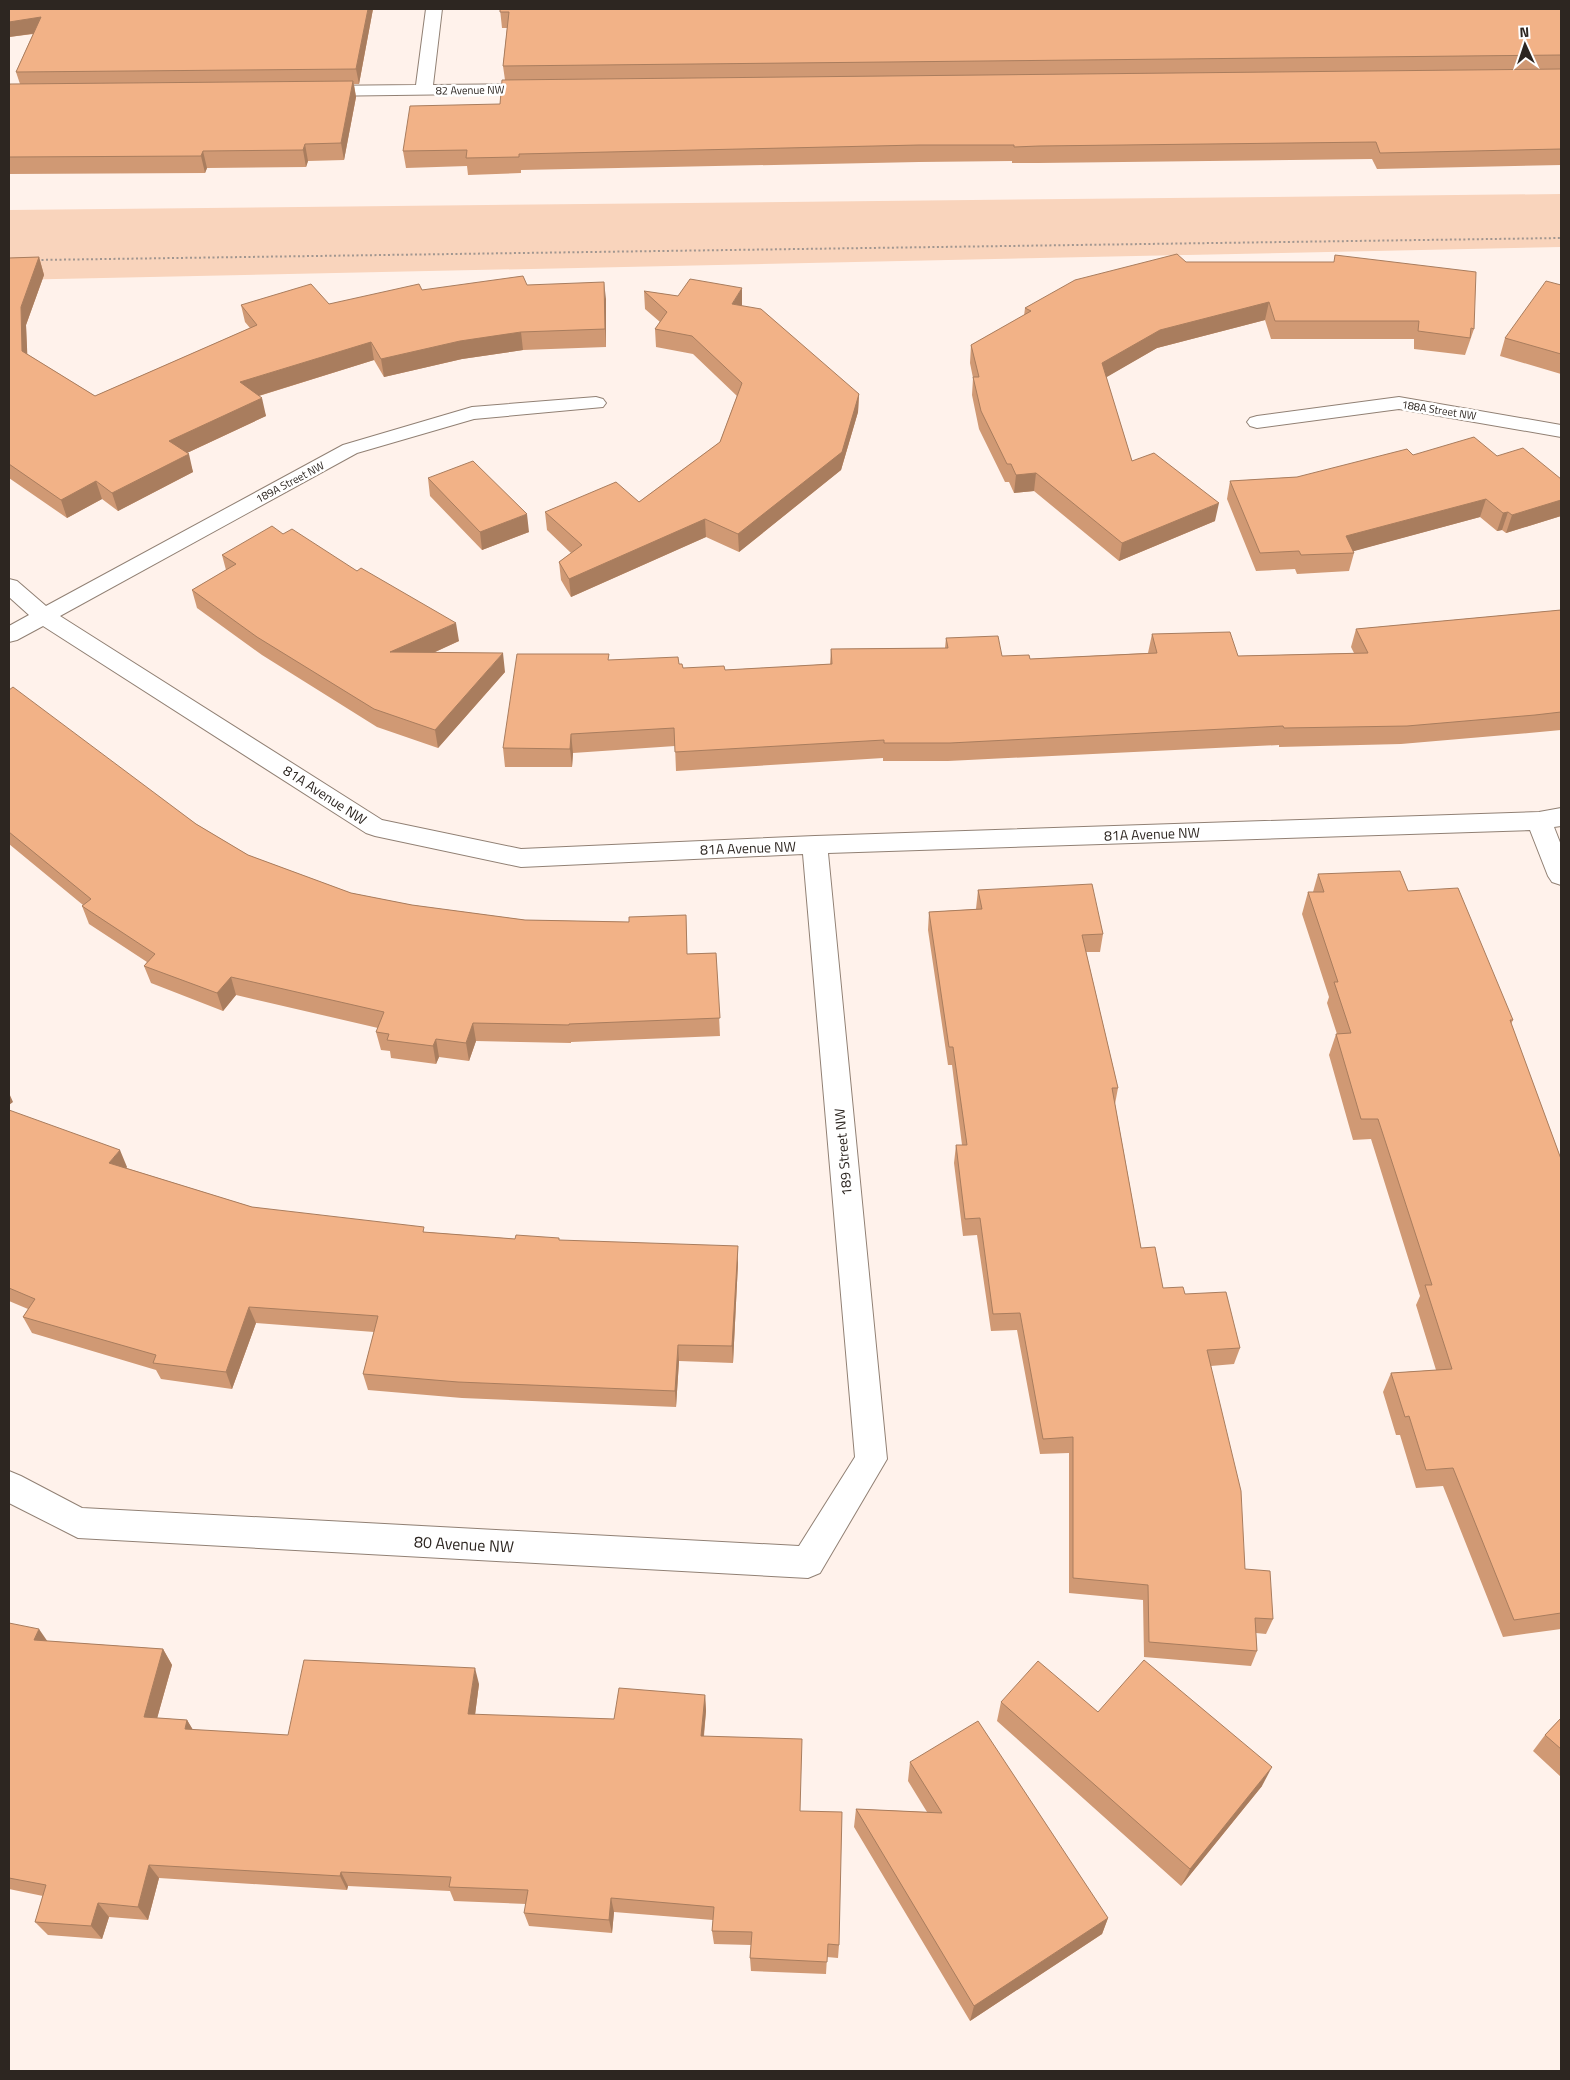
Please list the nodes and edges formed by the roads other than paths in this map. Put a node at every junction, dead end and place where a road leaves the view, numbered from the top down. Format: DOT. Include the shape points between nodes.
graph roads {
  1 [pos="434,9"];
  2 [pos="554,89"];
  3 [pos="424,90"];
  4 [pos="305,91"];
  5 [pos="596,403"];
  6 [pos="1257,422"];
  7 [pos="1561,431"];
  8 [pos="9,586"];
  9 [pos="44,616"];
  10 [pos="9,636"];
  11 [pos="1550,819"];
  12 [pos="815,845"];
  13 [pos="1561,876"];
  14 [pos="871,1459"];
  15 [pos="9,1486"];
  1 -- 3 [label="street"];
  2 -- 3 [label="street, 82 Avenue NW"];
  3 -- 4 [label="street, 82 Avenue NW"];
  5 -- 9 [label="street, 189A Street NW" via="472,413 350,450"];
  6 -- 7 [label="street, 188A Street NW" via="1399,403"];
  8 -- 9 [label="street, 81A Avenue NW"];
  9 -- 10 [label="street, 189A Street NW"];
  9 -- 12 [label="street, 81A Avenue NW" via="375,827 521,858"];
  11 -- 12 [label="street, 81A Avenue NW"];
  11 -- 13 [label="street"];
  12 -- 14 [label="street, 189 Street NW"];
  14 -- 15 [label="street, 80 Avenue NW" via="808,1562 78,1523"];
}
